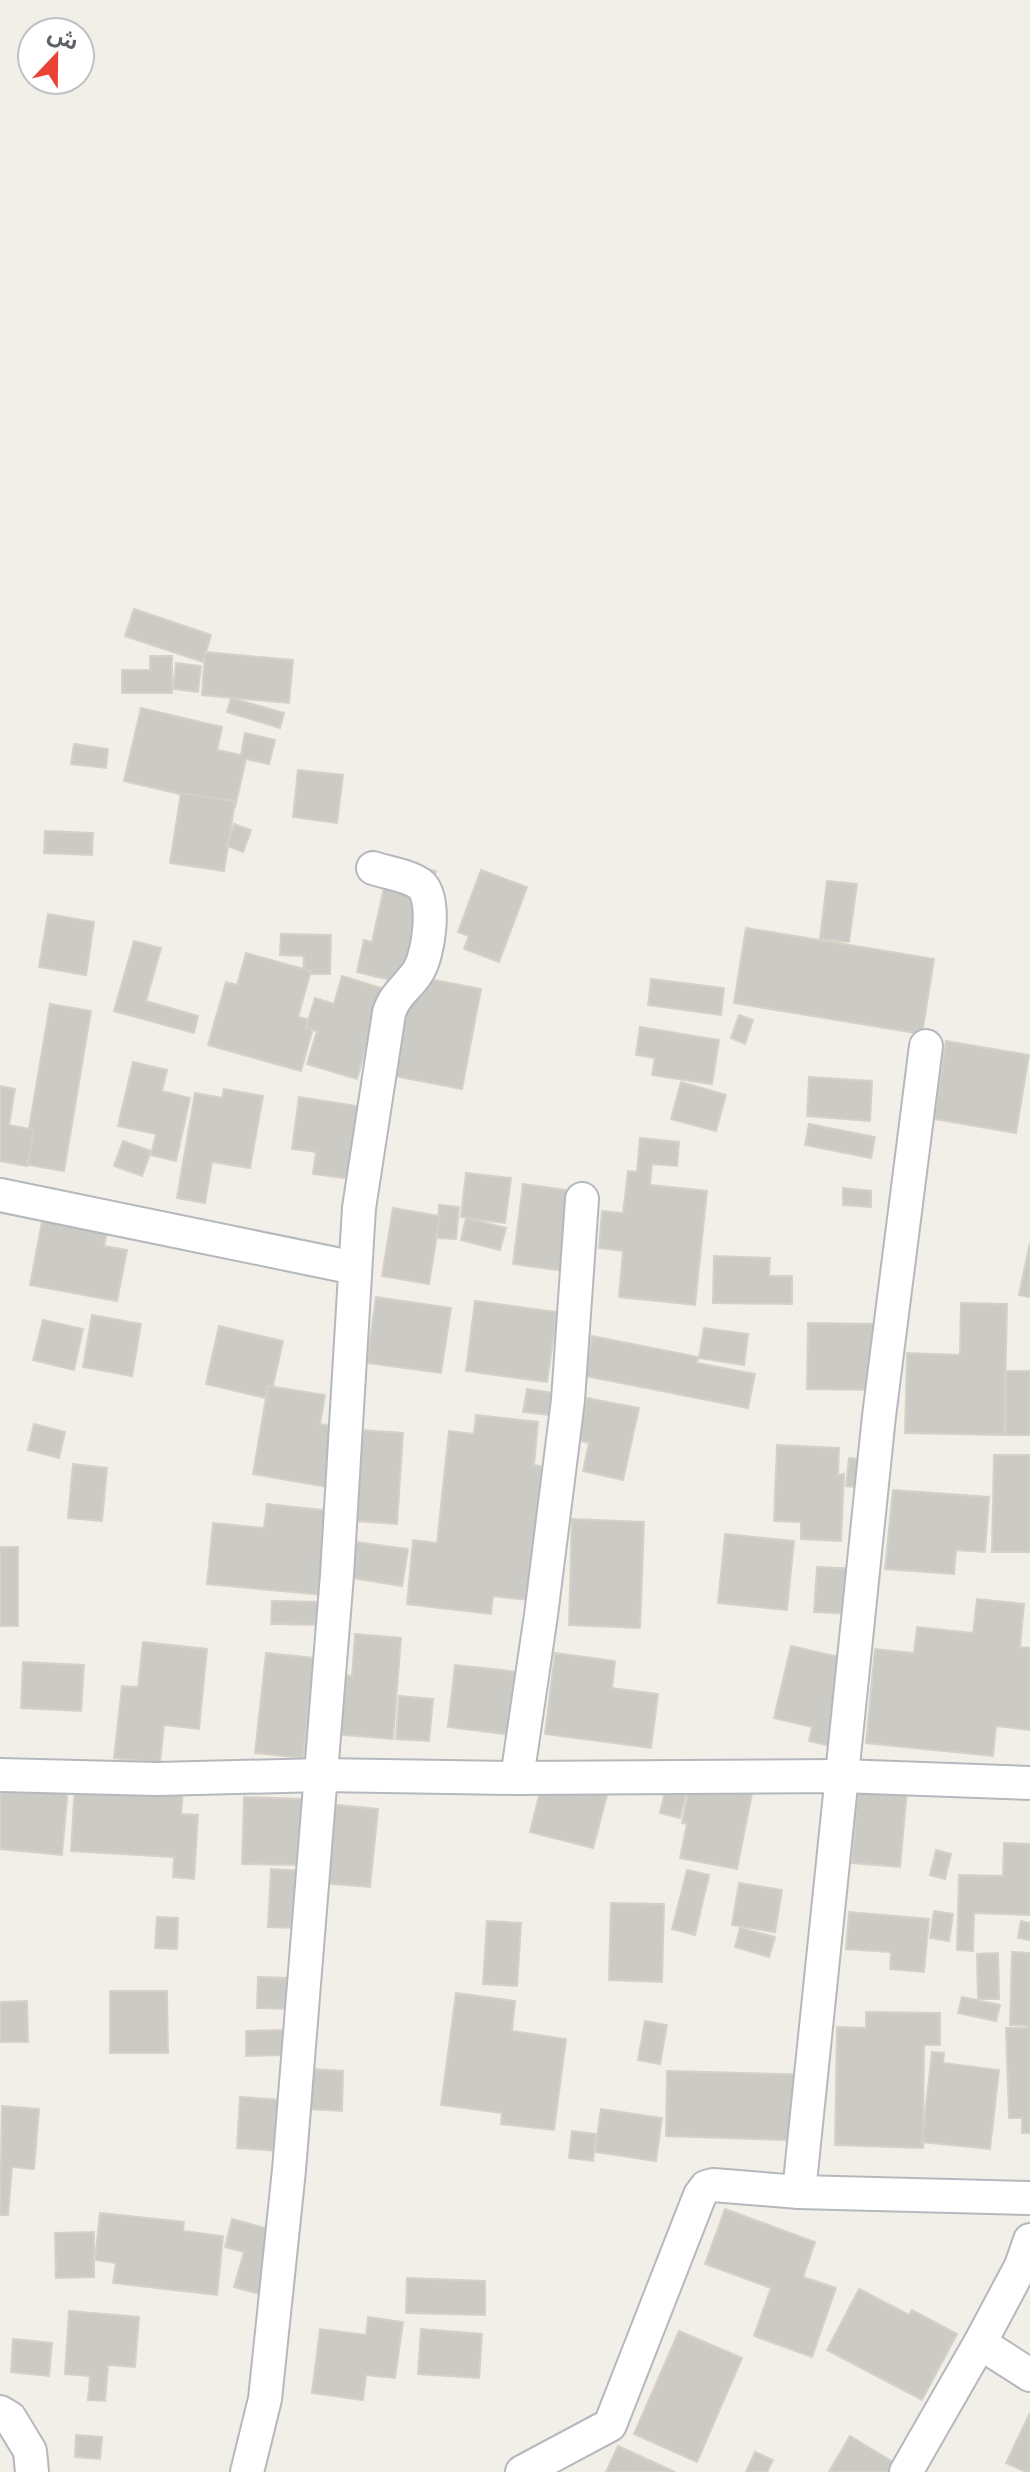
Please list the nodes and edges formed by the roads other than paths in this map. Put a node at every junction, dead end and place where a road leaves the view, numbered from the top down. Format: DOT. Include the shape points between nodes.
graph roads {
  1 [pos="373,868"];
  2 [pos="926,1046"];
  3 [pos="0,1195"];
  4 [pos="582,1199"];
  5 [pos="355,1268"];
  6 [pos="0,1775"];
  7 [pos="321,1775"];
  8 [pos="842,1776"];
  9 [pos="517,1778"];
  10 [pos="1030,1783"];
  11 [pos="799,2192"];
  12 [pos="1030,2198"];
  13 [pos="1030,2240"];
  14 [pos="980,2343"];
  15 [pos="1030,2375"];
  16 [pos="0,2412"];
  17 [pos="32,2472"];
  18 [pos="247,2472"];
  19 [pos="522,2472"];
  20 [pos="906,2472"];
  1 -- 5 [label="street" via="423,886 429,899 429,928 420,968 389,1013"];
  2 -- 8 [label="street" via="879,1416"];
  3 -- 5 [label="street"];
  4 -- 9 [label="street" via="568,1400"];
  5 -- 7 [label="street"];
  6 -- 7 [label="street"];
  7 -- 9 [label="street"];
  7 -- 18 [label="street" via="265,2399"];
  8 -- 9 [label="street"];
  8 -- 10 [label="street"];
  8 -- 11 [label="street"];
  11 -- 12 [label="street"];
  11 -- 19 [label="street" via="706,2187 610,2425"];
  13 -- 14 [label="street"];
  14 -- 15 [label="street"];
  14 -- 20 [label="street"];
  16 -- 17 [label="street" via="10,2418 30,2451"];
}
